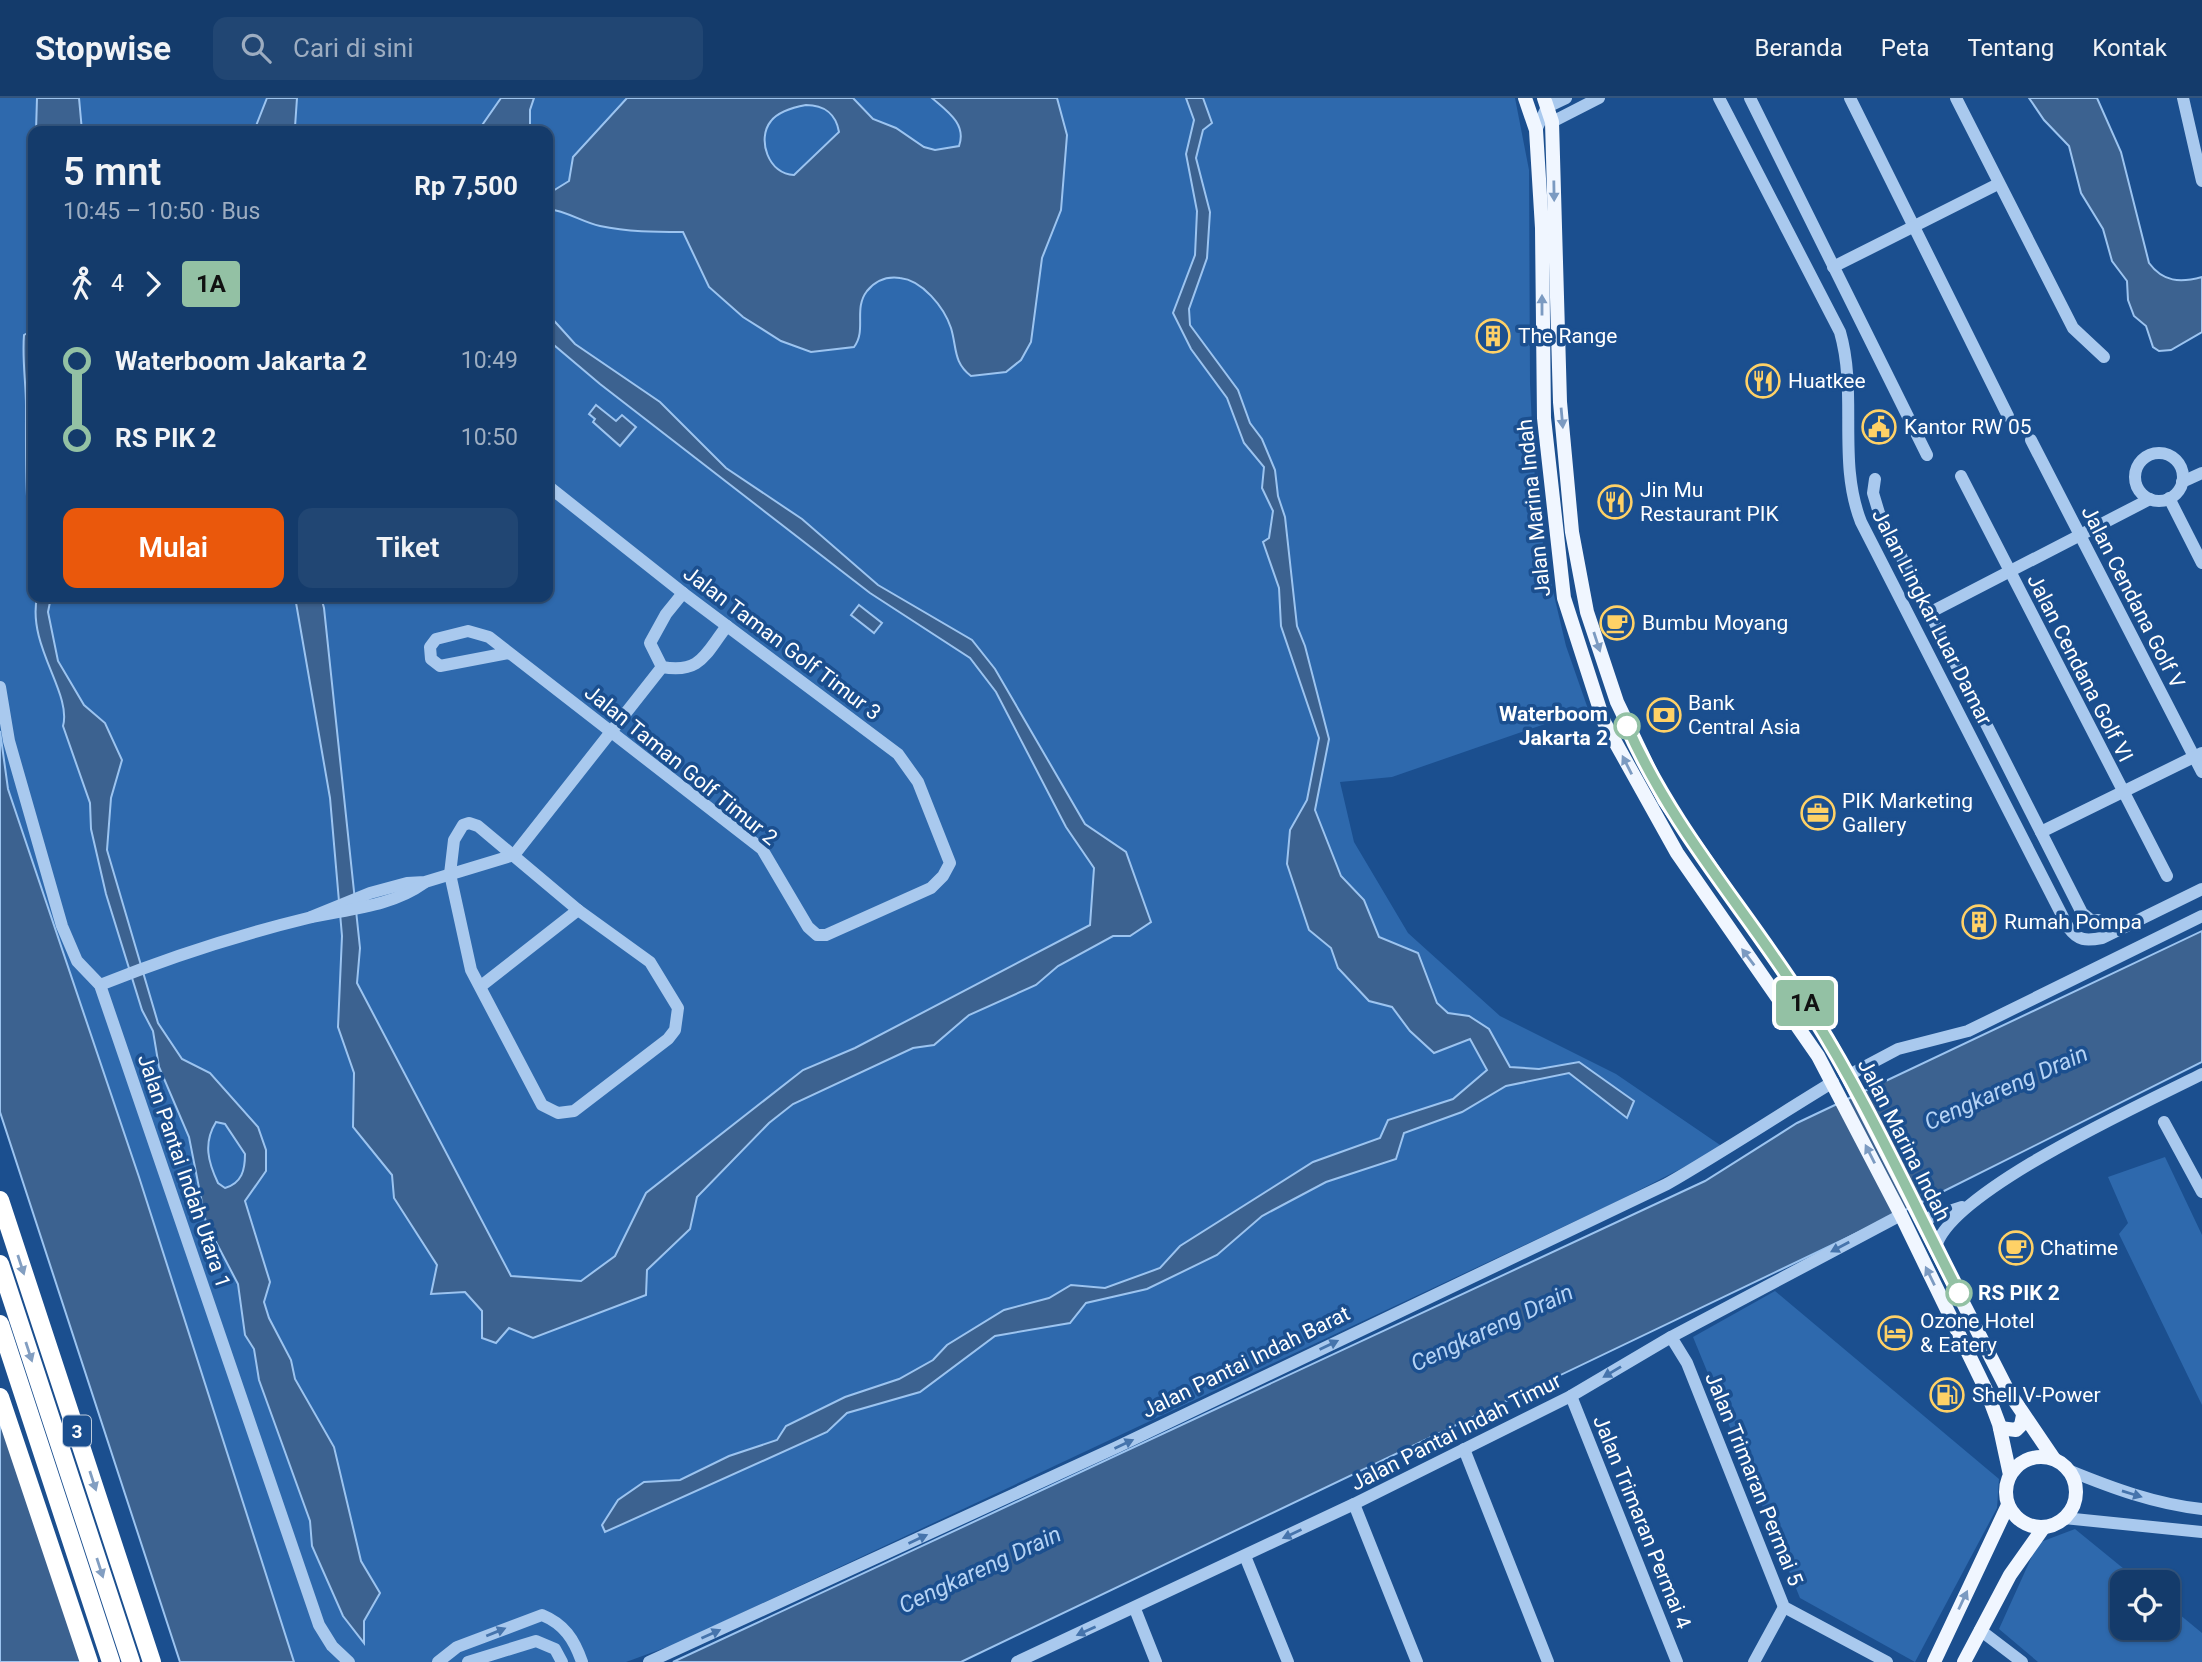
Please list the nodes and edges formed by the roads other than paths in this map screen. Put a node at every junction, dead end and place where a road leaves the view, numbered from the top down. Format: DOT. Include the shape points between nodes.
graph roads {
  1 [pos="1525,98"];
  2 [pos="1566,98"];
  3 [pos="1599,98"];
  4 [pos="1719,98"];
  5 [pos="1750,98"];
  6 [pos="1850,98"];
  7 [pos="1956,98"];
  8 [pos="2183,98"];
  9 [pos="1546,102"];
  10 [pos="1552,122"];
  11 [pos="1536,130"];
  12 [pos="2202,181"];
  13 [pos="1998,184"];
  14 [pos="1913,227"];
  15 [pos="1833,267"];
  16 [pos="2104,357"];
  17 [pos="2008,416"];
  18 [pos="2031,439"];
  19 [pos="1927,454"];
  20 [pos="2202,473"];
  21 [pos="1961,476"];
  22 [pos="1875,479"];
  23 [pos="2182,482"];
  24 [pos="553,490"];
  25 [pos="2169,498"];
  26 [pos="2150,499"];
  27 [pos="2080,536"];
  28 [pos="2202,563"];
  29 [pos="2010,572"];
  30 [pos="682,593"];
  31 [pos="1931,612"];
  32 [pos="727,625"];
  33 [pos="508,653"];
  34 [pos="662,667"];
  35 [pos="0,687"];
  36 [pos="610,733"];
  37 [pos="2198,755"];
  38 [pos="2202,772"];
  39 [pos="2121,791"];
  40 [pos="2041,832"];
  41 [pos="1692,843"];
  42 [pos="1677,853"];
  43 [pos="514,855"];
  44 [pos="950,863"];
  45 [pos="450,874"];
  46 [pos="2166,876"];
  47 [pos="2202,889"];
  48 [pos="2181,900"];
  49 [pos="578,910"];
  50 [pos="2197,918"];
  51 [pos="2098,920"];
  52 [pos="100,985"];
  53 [pos="481,986"];
  54 [pos="1832,1046"];
  55 [pos="1818,1056"];
  56 [pos="2202,1074"];
  57 [pos="1849,1075"];
  58 [pos="1836,1089"];
  59 [pos="2164,1122"];
  60 [pos="2202,1192"];
  61 [pos="0,1200"];
  62 [pos="1969,1205"];
  63 [pos="1918,1213"];
  64 [pos="1900,1214"];
  65 [pos="1936,1247"];
  66 [pos="0,1264"];
  67 [pos="0,1324"];
  68 [pos="1671,1337"];
  69 [pos="1571,1396"];
  70 [pos="0,1397"];
  71 [pos="2023,1415"];
  72 [pos="2000,1428"];
  73 [pos="1465,1449"];
  74 [pos="2054,1459"];
  75 [pos="2068,1470"];
  76 [pos="2010,1475"];
  77 [pos="1354,1504"];
  78 [pos="2008,1505"];
  79 [pos="2202,1509"];
  80 [pos="2064,1518"];
  81 [pos="2044,1527"];
  82 [pos="2202,1532"];
  83 [pos="1245,1556"];
  84 [pos="1784,1607"];
  85 [pos="1135,1609"];
  86 [pos="1980,1630"];
  87 [pos="89,1662"];
  88 [pos="111,1662"];
  89 [pos="131,1662"];
  90 [pos="152,1662"];
  91 [pos="349,1662"];
  92 [pos="438,1662"];
  93 [pos="445,1662"];
  94 [pos="468,1662"];
  95 [pos="562,1662"];
  96 [pos="582,1662"];
  97 [pos="649,1662"];
  98 [pos="1017,1662"];
  99 [pos="1156,1662"];
  100 [pos="1288,1662"];
  101 [pos="1417,1662"];
  102 [pos="1548,1662"];
  103 [pos="1676,1662"];
  104 [pos="1754,1662"];
  105 [pos="1887,1662"];
  106 [pos="1934,1662"];
  107 [pos="1964,1662"];
  108 [pos="2022,1662"];
  1 -- 11 [label="main road, Jalan Marina Indah"];
  2 -- 9 [label="street"];
  3 -- 10 [label="street"];
  4 -- 48 [label="street, Jalan Lingkar Luar Damar" via="1840,332 1847,371 1849,474 1861,522 2068,927 2087,941 2102,938"];
  5 -- 15 [label="street"];
  6 -- 14 [label="street"];
  7 -- 13 [label="street"];
  8 -- 12 [label="street"];
  9 -- 10 [label="main road, Jalan Marina Indah"];
  9 -- 11 [label="street"];
  10 -- 41 [label="main road, Jalan Marina Indah, one-way" via="1560,402 1572,532 1587,612 1616,702 1640,755"];
  42 -- 11 [label="main road, Jalan Marina Indah, one-way" via="1604,722 1564,598 1544,418"];
  13 -- 14 [label="street"];
  13 -- 16 [label="street" via="2073,327"];
  14 -- 15 [label="street"];
  14 -- 17 [label="street"];
  15 -- 19 [label="street"];
  18 -- 27 [label="street, Jalan Cendana Golf V"];
  20 -- 23 [label="street"];
  21 -- 29 [label="street, Jalan Cendana Golf VI"];
  22 -- 31 [label="street" via="1873,493 1879,513"];
  23 -- 25 [label="street"];
  23 -- 26 [label="street" via="2181,468 2171,456 2148,455 2135,474 2138,489"];
  24 -- 30 [label="street, Jalan Taman Golf Timur 3"];
  25 -- 26 [label="street"];
  25 -- 28 [label="street"];
  26 -- 27 [label="street"];
  27 -- 29 [label="street"];
  27 -- 37 [label="street, Jalan Cendana Golf V"];
  29 -- 31 [label="street"];
  29 -- 39 [label="street, Jalan Cendana Golf VI"];
  30 -- 32 [label="street, Jalan Taman Golf Timur 3"];
  30 -- 34 [label="street" via="650,643"];
  31 -- 40 [label="street"];
  32 -- 34 [label="street" via="698,663 682,670"];
  32 -- 44 [label="street, Jalan Taman Golf Timur 3" via="898,754 918,782"];
  33 -- 33 [label="street, Jalan Taman Golf Timur 2" via="489,637 468,631 436,639 430,648 431,659 440,666"];
  33 -- 36 [label="street, Jalan Taman Golf Timur 2"];
  34 -- 36 [label="street"];
  35 -- 52 [label="street, Jalan Pantai Indah Utara 1" via="9,741 62,926 77,961"];
  36 -- 43 [label="street"];
  36 -- 44 [label="street, Jalan Taman Golf Timur 2" via="762,849 807,927 817,935 931,888"];
  37 -- 38 [label="street, Jalan Cendana Golf V"];
  37 -- 39 [label="street"];
  39 -- 40 [label="street"];
  39 -- 46 [label="street, Jalan Cendana Golf VI"];
  40 -- 51 [label="street" via="2082,913"];
  41 -- 42 [label="main road"];
  41 -- 54 [label="main road, Jalan Marina Indah"];
  55 -- 42 [label="main road, Jalan Marina Indah, one-way"];
  43 -- 45 [label="street"];
  43 -- 45 [label="street" via="478,826 463,825 453,840"];
  43 -- 49 [label="street"];
  45 -- 52 [label="street" via="411,893 370,900 162,961"];
  45 -- 53 [label="street" via="471,970"];
  47 -- 48 [label="street"];
  48 -- 50 [label="street"];
  49 -- 53 [label="street"];
  49 -- 53 [label="street" via="650,962 678,1008 675,1030 668,1039 574,1111 558,1113 542,1105"];
  50 -- 57 [label="street" via="1968,1031 1898,1049"];
  52 -- 91 [label="street, Jalan Pantai Indah Utara 1" via="319,1625"];
  54 -- 55 [label="main road" via="1829,1055"];
  54 -- 57 [label="main road, Jalan Marina Indah"];
  55 -- 58 [label="main road, Jalan Marina Indah"];
  56 -- 62 [label="street" via="2082,1135"];
  57 -- 58 [label="main road, Jalan Pantai Indah Barat"];
  57 -- 63 [label="main road, Jalan Marina Indah"];
  64 -- 58 [label="main road, Jalan Marina Indah, one-way"];
  97 -- 58 [label="street, Jalan Pantai Indah Barat, one-way" via="1117,1447 1667,1184 1752,1131"];
  59 -- 60 [label="street"];
  61 -- 90 [label="highway, 3, one-way"];
  62 -- 63 [label="street"];
  62 -- 65 [label="street" via="1943,1230"];
  63 -- 65 [label="main road, Jalan Marina Indah"];
  64 -- 68 [label="street, Jalan Pantai Indah Timur, one-way"];
  72 -- 64 [label="main road, Jalan Marina Indah, one-way"];
  65 -- 71 [label="main road, Jalan Marina Indah"];
  66 -- 89 [label="highway, 3, one-way"];
  67 -- 88 [label="highway, 3"];
  68 -- 69 [label="street, Jalan Pantai Indah Timur, one-way"];
  68 -- 84 [label="street, Jalan Trimaran Permai 5" via="1688,1363"];
  69 -- 73 [label="street, Jalan Pantai Indah Timur"];
  69 -- 103 [label="street, Jalan Trimaran Permai 4"];
  70 -- 87 [label="highway"];
  71 -- 72 [label="main road" via="2016,1430"];
  71 -- 74 [label="main road, Jalan Marina Indah"];
  72 -- 76 [label="main road, Jalan Marina Indah"];
  73 -- 77 [label="street, Jalan Pantai Indah Timur"];
  73 -- 102 [label="street"];
  74 -- 75 [label="main road"];
  74 -- 76 [label="main road" via="2029,1458"];
  75 -- 79 [label="street, one-way" via="2167,1505"];
  75 -- 80 [label="main road" via="2076,1495"];
  76 -- 78 [label="main road"];
  77 -- 83 [label="street, Jalan Pantai Indah Timur, one-way"];
  77 -- 101 [label="street"];
  78 -- 81 [label="main road" via="2022,1522"];
  106 -- 78 [label="main road, one-way"];
  80 -- 81 [label="main road"];
  80 -- 82 [label="street"];
  81 -- 86 [label="main road" via="2010,1575"];
  83 -- 85 [label="street, Jalan Pantai Indah Timur"];
  83 -- 100 [label="street"];
  84 -- 104 [label="street"];
  84 -- 105 [label="street, Jalan Trimaran Permai 5"];
  85 -- 98 [label="street, Jalan Pantai Indah Timur, one-way"];
  85 -- 99 [label="street"];
  86 -- 107 [label="main road"];
  86 -- 108 [label="street"];
  92 -- 93 [label="street"];
  92 -- 96 [label="street, one-way" via="457,1647 542,1615 558,1621"];
  94 -- 95 [label="street" via="536,1641 555,1649"];
}
